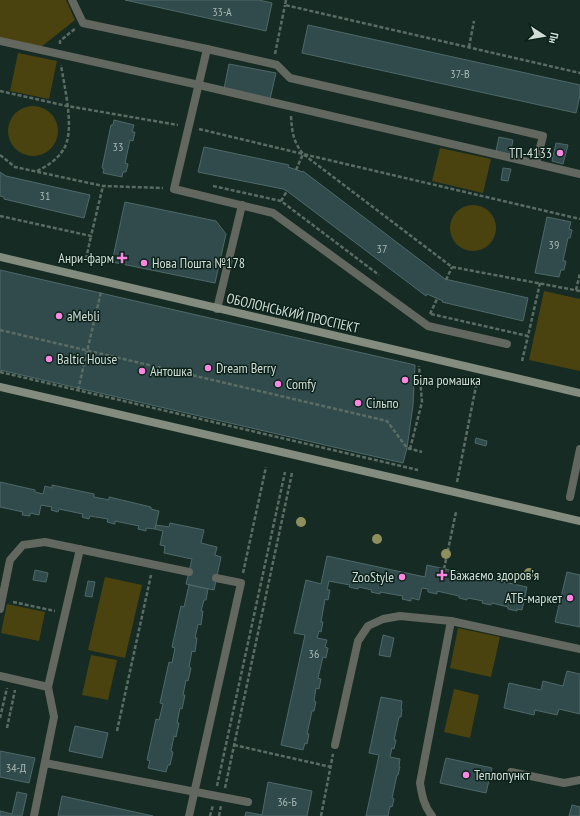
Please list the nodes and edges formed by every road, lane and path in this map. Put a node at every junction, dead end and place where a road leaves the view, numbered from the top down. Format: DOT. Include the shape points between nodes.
graph roads {
  1 [pos="72,0"];
  2 [pos="286,0"];
  3 [pos="285,5"];
  4 [pos="474,21"];
  5 [pos="0,41"];
  6 [pos="469,47"];
  7 [pos="207,49"];
  8 [pos="273,64"];
  9 [pos="580,72"];
  10 [pos="199,85"];
  11 [pos="0,91"];
  12 [pos="67,106"];
  13 [pos="291,106"];
  14 [pos="189,126"];
  15 [pos="304,154"];
  16 [pos="0,155"];
  17 [pos="536,163"];
  18 [pos="296,170"];
  19 [pos="36,171"];
  20 [pos="580,174"];
  21 [pos="207,184"];
  22 [pos="103,186"];
  23 [pos="174,189"];
  24 [pos="287,191"];
  25 [pos="281,201"];
  26 [pos="242,205"];
  27 [pos="0,216"];
  28 [pos="580,219"];
  29 [pos="92,236"];
  30 [pos="0,257"];
  31 [pos="86,259"];
  32 [pos="452,267"];
  33 [pos="580,273"];
  34 [pos="381,276"];
  35 [pos="446,280"];
  36 [pos="540,283"];
  37 [pos="576,290"];
  38 [pos="580,291"];
  39 [pos="101,293"];
  40 [pos="438,298"];
  41 [pos="218,309"];
  42 [pos="424,309"];
  43 [pos="430,314"];
  44 [pos="0,330"];
  45 [pos="528,336"];
  46 [pos="507,344"];
  47 [pos="87,351"];
  48 [pos="418,361"];
  49 [pos="522,361"];
  50 [pos="0,372"];
  51 [pos="477,381"];
  52 [pos="0,387"];
  53 [pos="78,390"];
  54 [pos="580,393"];
  55 [pos="410,449"];
  56 [pos="580,449"];
  57 [pos="422,452"];
  58 [pos="266,467"];
  59 [pos="418,470"];
  60 [pos="285,472"];
  61 [pos="292,473"];
  62 [pos="456,483"];
  63 [pos="570,496"];
  64 [pos="456,512"];
  65 [pos="580,521"];
  66 [pos="80,549"];
  67 [pos="154,565"];
  68 [pos="444,569"];
  69 [pos="189,572"];
  70 [pos="216,578"];
  71 [pos="241,583"];
  72 [pos="2,600"];
  73 [pos="0,609"];
  74 [pos="65,613"];
  75 [pos="451,621"];
  76 [pos="580,649"];
  77 [pos="0,676"];
  78 [pos="9,678"];
  79 [pos="18,680"];
  80 [pos="48,687"];
  81 [pos="0,718"];
  82 [pos="7,728"];
  83 [pos="117,731"];
  84 [pos="234,745"];
  85 [pos="335,745"];
  86 [pos="45,763"];
  87 [pos="331,767"];
  88 [pos="511,772"];
  89 [pos="580,780"];
  90 [pos="195,792"];
  91 [pos="219,796"];
  92 [pos="248,802"];
  93 [pos="34,816"];
  94 [pos="189,816"];
  95 [pos="210,816"];
  96 [pos="218,816"];
  97 [pos="321,816"];
  98 [pos="432,816"];
  1 -- 7 [label="lane" via="83,23"];
  2 -- 3 [label="path"];
  3 -- 6 [label="path"];
  3 -- 8 [label="path"];
  4 -- 6 [label="path"];
  5 -- 10 [label="lane"];
  6 -- 9 [label="path"];
  7 -- 8 [label="lane"];
  7 -- 10 [label="lane"];
  8 -- 17 [label="lane" via="290,78 543,136"];
  10 -- 13 [label="lane"];
  10 -- 14 [label="lane"];
  11 -- 12 [label="path"];
  12 -- 14 [label="path"];
  12 -- 19 [label="path" via="69,122 64,149 56,159"];
  13 -- 15 [label="path" via="293,136"];
  13 -- 17 [label="lane"];
  14 -- 15 [label="path"];
  14 -- 23 [label="lane"];
  15 -- 18 [label="path"];
  15 -- 28 [label="path"];
  15 -- 32 [label="path"];
  16 -- 19 [label="path" via="15,167"];
  17 -- 20 [label="lane"];
  19 -- 22 [label="path"];
  21 -- 25 [label="path"];
  22 -- 23 [label="path"];
  22 -- 29 [label="path"];
  23 -- 26 [label="lane"];
  24 -- 25 [label="path"];
  25 -- 34 [label="path"];
  26 -- 41 [label="lane"];
  26 -- 46 [label="lane" via="273,213 428,326"];
  27 -- 29 [label="path"];
  29 -- 31 [label="path"];
  30 -- 41 [label="main road, ОБОЛОНСЬКИЙ ПРОСПЕКТ"];
  32 -- 35 [label="path"];
  32 -- 36 [label="path"];
  33 -- 37 [label="path"];
  36 -- 37 [label="path"];
  36 -- 45 [label="path"];
  37 -- 38 [label="path"];
  39 -- 47 [label="path"];
  40 -- 43 [label="path"];
  41 -- 54 [label="main road, ОБОЛОНСЬКИЙ ПРОСПЕКТ"];
  42 -- 43 [label="path"];
  43 -- 45 [label="path"];
  44 -- 47 [label="path"];
  45 -- 49 [label="path"];
  47 -- 53 [label="path"];
  47 -- 55 [label="path" via="388,421"];
  48 -- 55 [label="path" via="422,402"];
  50 -- 53 [label="path"];
  51 -- 62 [label="path"];
  52 -- 65 [label="main road"];
  53 -- 59 [label="path"];
  55 -- 57 [label="path"];
  56 -- 63 [label="lane"];
  58 -- 71 [label="path"];
  60 -- 91 [label="path"];
  61 -- 84 [label="path"];
  64 -- 68 [label="path"];
  66 -- 67 [label="lane"];
  66 -- 72 [label="lane" via="45,542 23,545 10,560"];
  66 -- 74 [label="lane"];
  67 -- 69 [label="lane"];
  67 -- 83 [label="path"];
  70 -- 71 [label="lane"];
  71 -- 90 [label="lane"];
  72 -- 73 [label="lane"];
  72 -- 74 [label="path"];
  74 -- 80 [label="lane"];
  75 -- 76 [label="lane"];
  75 -- 85 [label="lane" via="400,616 383,619 368,626 358,641"];
  75 -- 98 [label="lane" via="420,783 425,806"];
  77 -- 78 [label="lane"];
  78 -- 79 [label="lane"];
  78 -- 81 [label="path"];
  79 -- 80 [label="lane"];
  79 -- 82 [label="path"];
  80 -- 86 [label="lane" via="54,717"];
  84 -- 87 [label="path"];
  84 -- 91 [label="path"];
  85 -- 87 [label="path"];
  86 -- 90 [label="lane"];
  86 -- 93 [label="lane"];
  87 -- 97 [label="path"];
  88 -- 89 [label="lane" via="564,783"];
  90 -- 91 [label="lane"];
  90 -- 94 [label="lane"];
  91 -- 92 [label="lane"];
  91 -- 95 [label="path"];
  91 -- 96 [label="path"];
}
